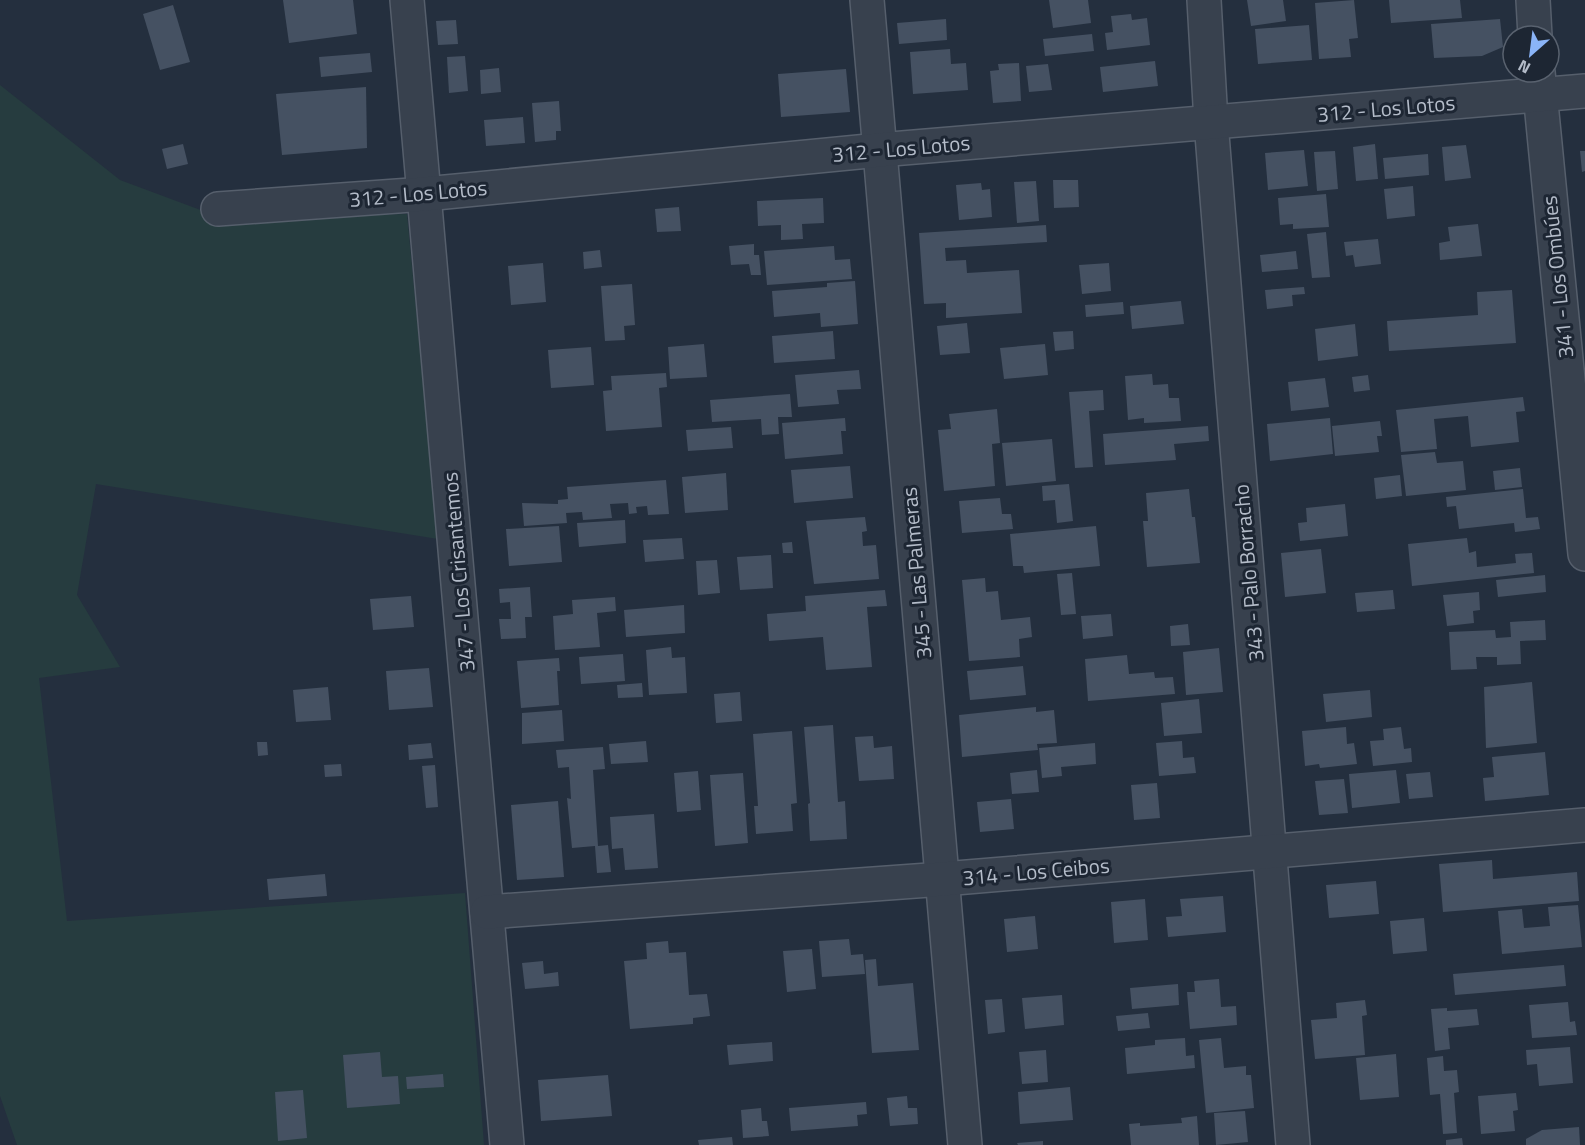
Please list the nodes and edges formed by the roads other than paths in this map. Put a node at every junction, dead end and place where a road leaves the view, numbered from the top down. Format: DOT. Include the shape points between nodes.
graph roads {
  1 [pos="407,0"];
  2 [pos="867,0"];
  3 [pos="1204,0"];
  4 [pos="1533,0"];
  5 [pos="1534,24"];
  6 [pos="1538,84"];
  7 [pos="1585,91"];
  8 [pos="1211,122"];
  9 [pos="879,150"];
  10 [pos="425,194"];
  11 [pos="218,209"];
  12 [pos="1585,554"];
  13 [pos="1585,825"];
  14 [pos="1270,850"];
  15 [pos="943,879"];
  16 [pos="487,912"];
  17 [pos="507,1145"];
  18 [pos="965,1145"];
  19 [pos="1293,1145"];
  1 -- 10 [label="street, 347 - Los Crisantemos"];
  2 -- 9 [label="street, 345 - Las Palmeras"];
  3 -- 8 [label="street, 343 - Palo Borracho"];
  4 -- 5 [label="street"];
  6 -- 7 [label="street, 312 - Los Lotos"];
  6 -- 8 [label="street, 312 - Los Lotos"];
  6 -- 12 [label="street, 341 - Los Ombúes"];
  8 -- 9 [label="street, 312 - Los Lotos"];
  8 -- 14 [label="street, 343 - Palo Borracho"];
  9 -- 10 [label="street, 312 - Los Lotos"];
  9 -- 15 [label="street, 345 - Las Palmeras"];
  10 -- 11 [label="street, 312 - Los Lotos"];
  10 -- 16 [label="street, 347 - Los Crisantemos"];
  13 -- 14 [label="street, 314 - Los Ceibos"];
  14 -- 15 [label="street, 314 - Los Ceibos"];
  14 -- 19 [label="street, 343 - Palo Borracho"];
  15 -- 16 [label="street, 314 - Los Ceibos"];
  15 -- 18 [label="street, 345 - Las Palmeras"];
  16 -- 17 [label="street, 347 - Los Crisantemos"];
}
